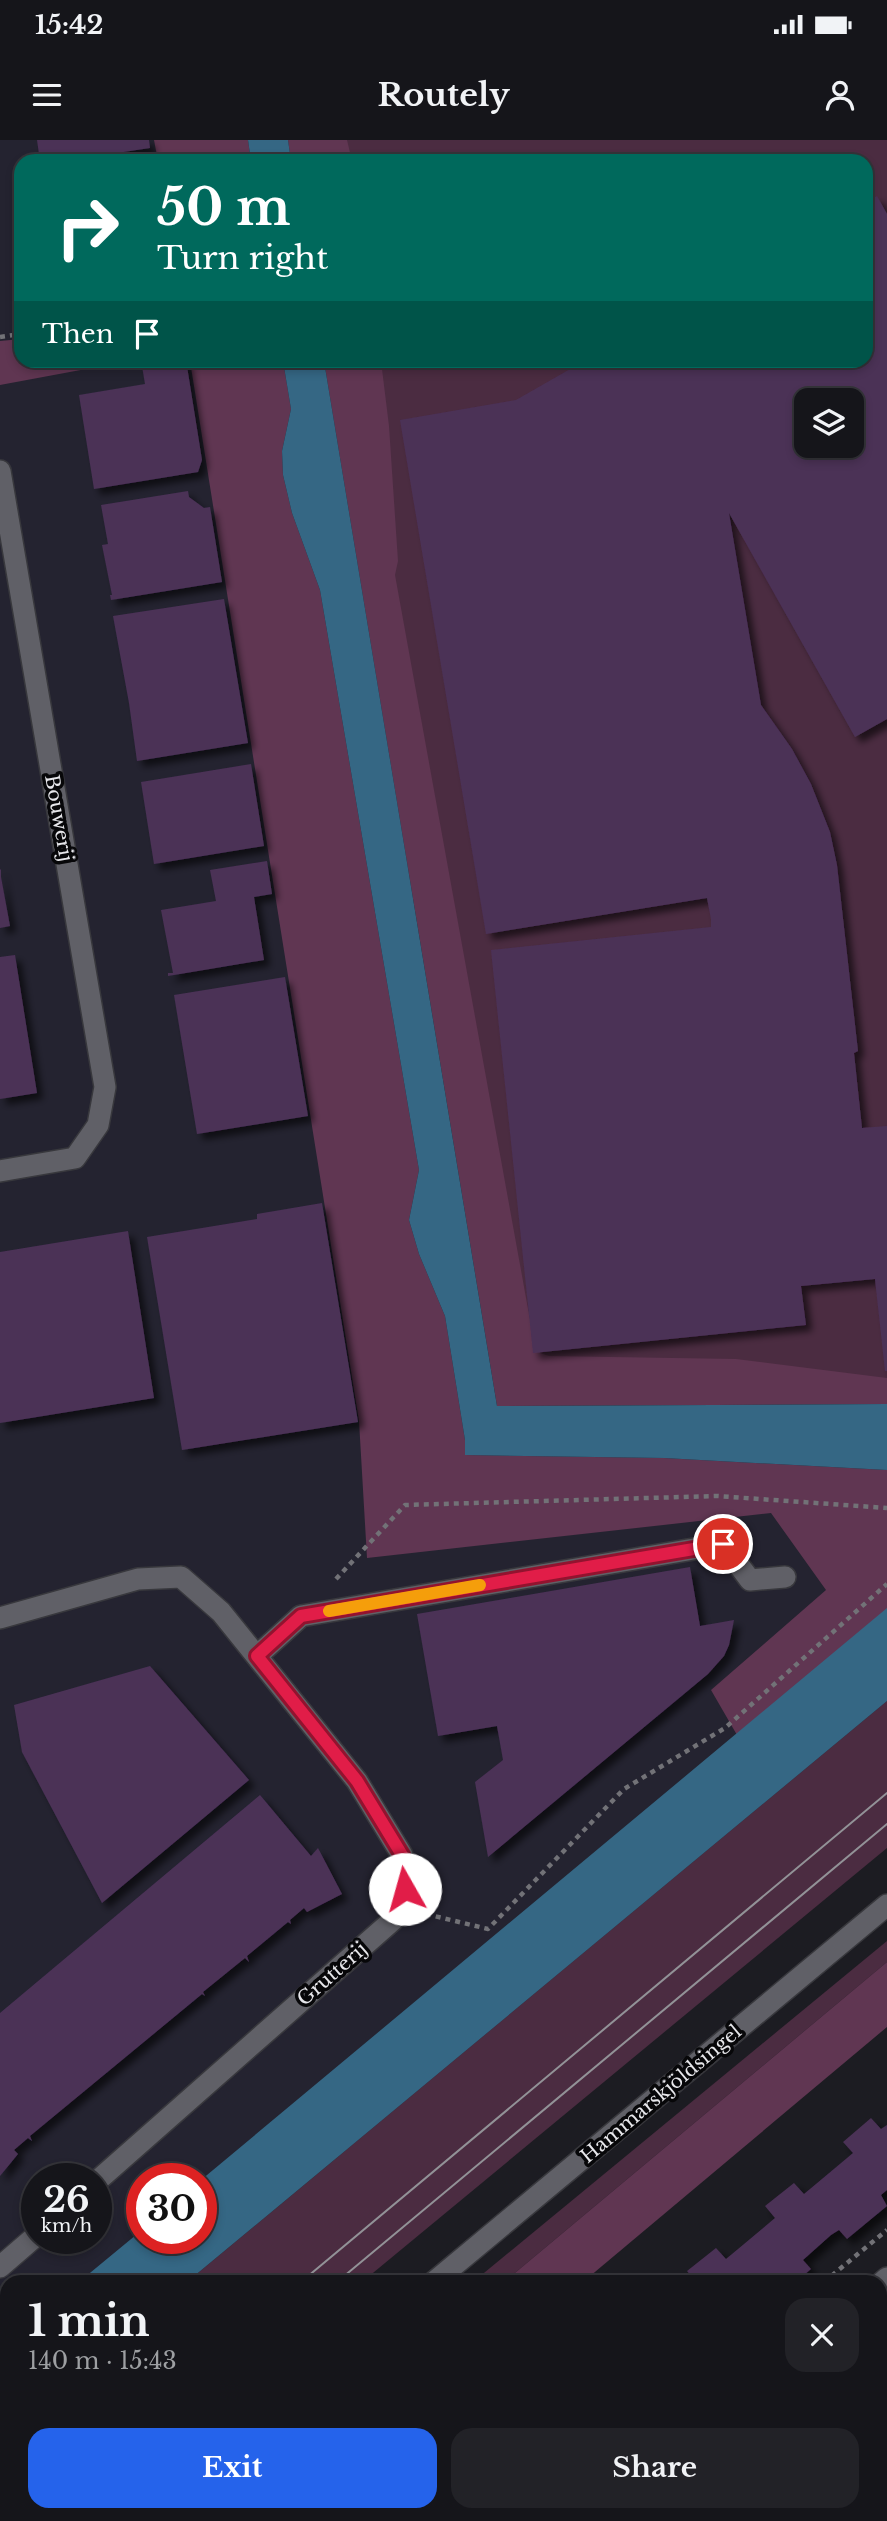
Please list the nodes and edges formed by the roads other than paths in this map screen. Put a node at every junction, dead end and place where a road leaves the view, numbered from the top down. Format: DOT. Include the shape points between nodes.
graph roads {
  1 [pos="0,471"];
  2 [pos="0,1171"];
  3 [pos="785,1577"];
  4 [pos="0,1618"];
  5 [pos="257,1656"];
  6 [pos="887,1905"];
  7 [pos="112,2168"];
  8 [pos="21,2249"];
  9 [pos="0,2267"];
  10 [pos="443,2275"];
  1 -- 2 [label="street, Bouwerij" via="105,1087 98,1125 75,1158"];
  3 -- 5 [label="street" via="750,1580 723,1544 301,1616"];
  4 -- 5 [label="street, Grutterij" via="138,1579 181,1577 221,1612"];
  5 -- 7 [label="street, Grutterij" via="357,1781 402,1855 405,1889 393,1920"];
  6 -- 10 [label="street, Hammarskjöldsingel"];
  8 -- 9 [label="street"];
}
